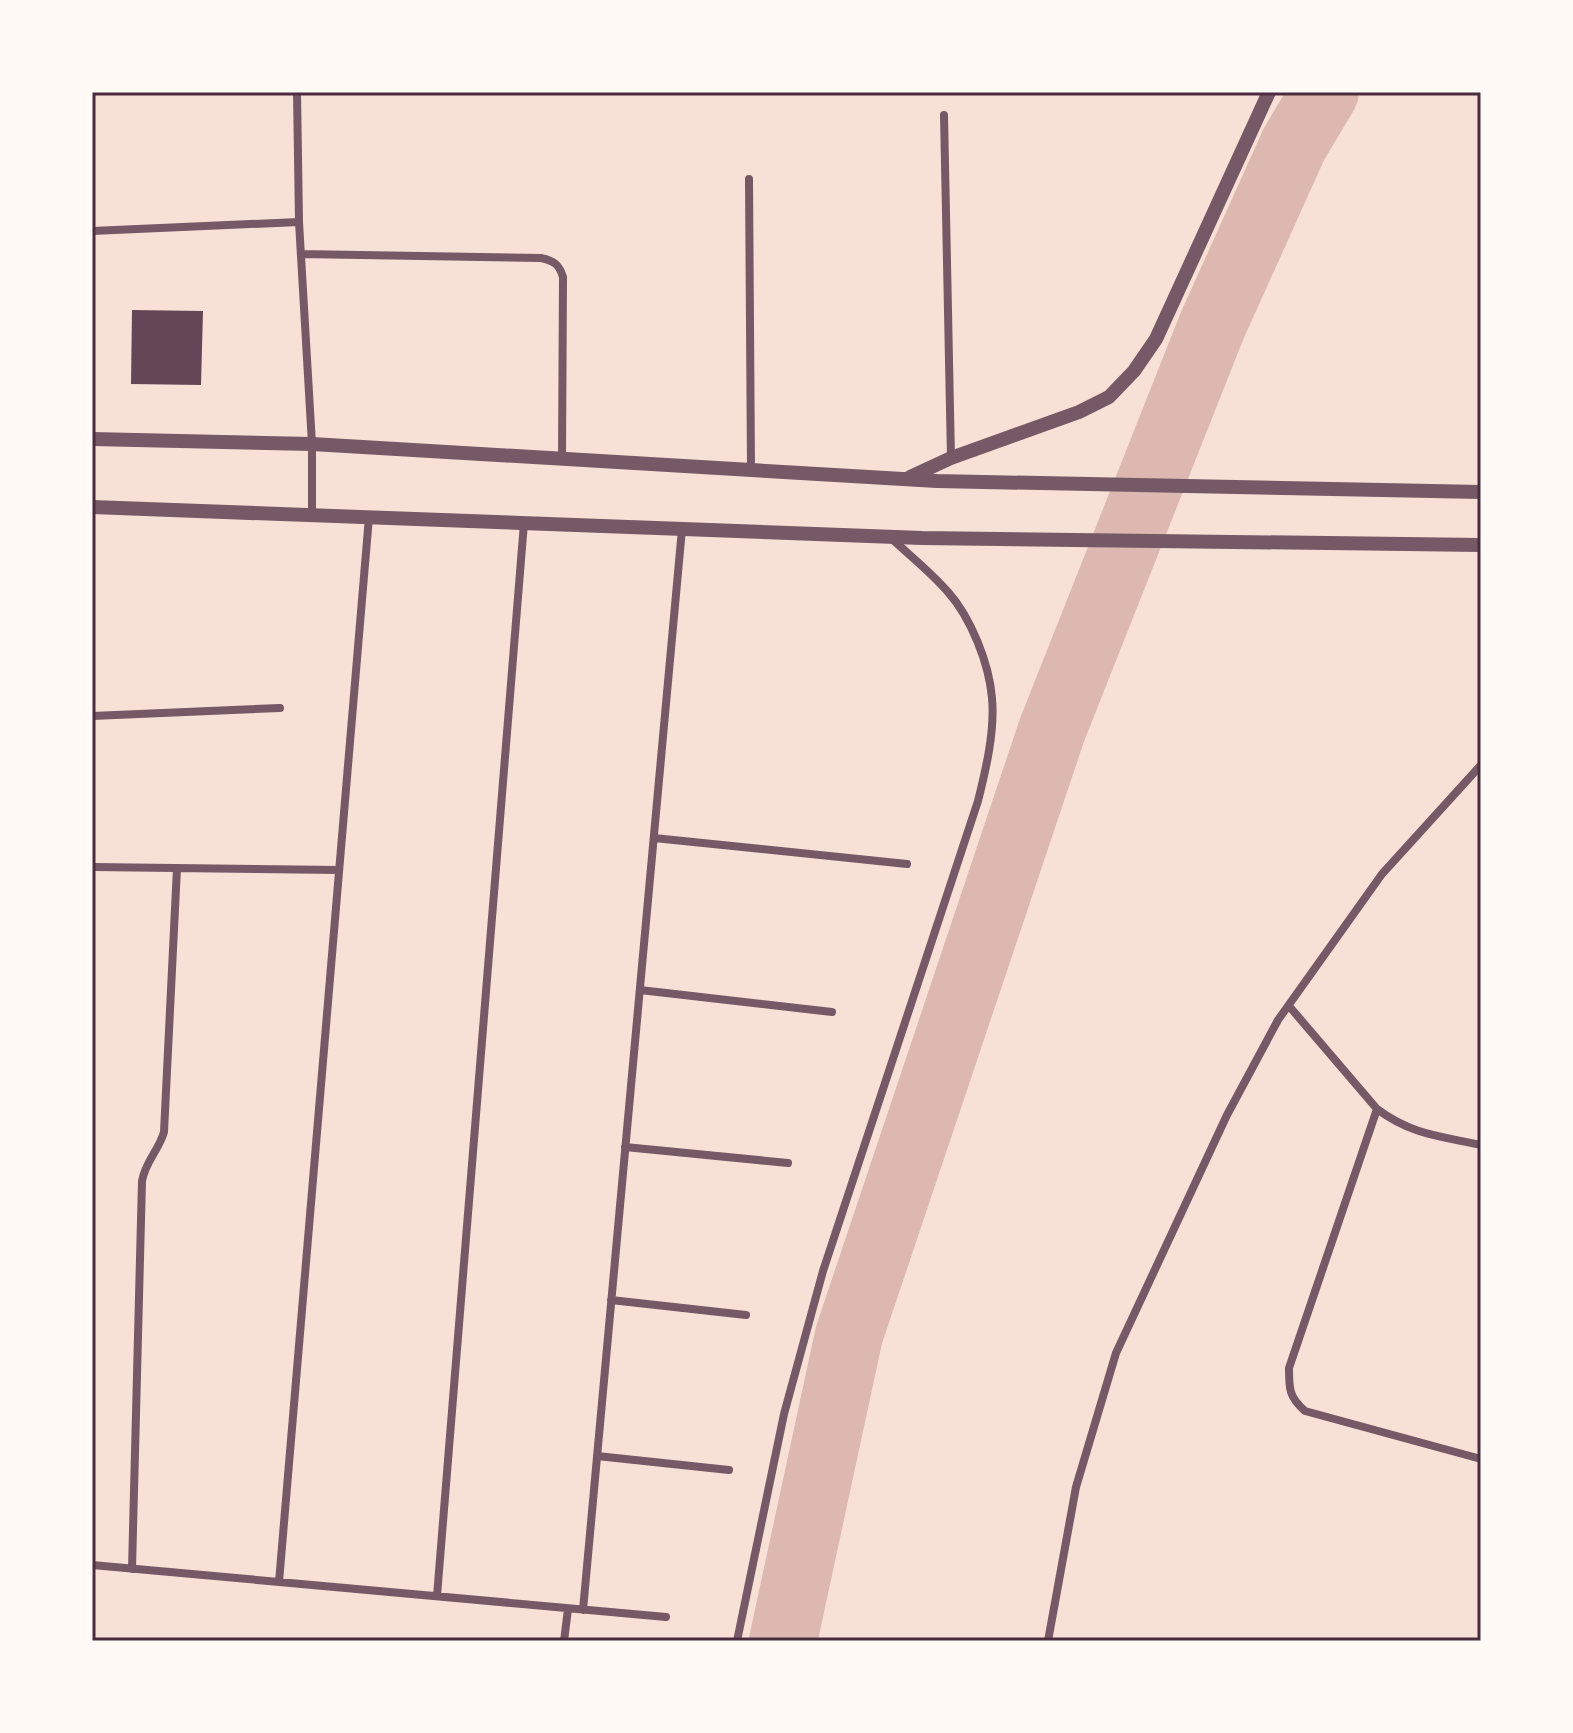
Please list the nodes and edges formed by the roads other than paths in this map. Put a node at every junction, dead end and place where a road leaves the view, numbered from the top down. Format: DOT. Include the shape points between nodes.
graph roads {
  1 [pos="297,92"];
  2 [pos="1269,92"];
  3 [pos="944,115"];
  4 [pos="749,179"];
  5 [pos="299,222"];
  6 [pos="92,231"];
  7 [pos="301,254"];
  8 [pos="92,439"];
  9 [pos="312,444"];
  10 [pos="562,458"];
  11 [pos="951,458"];
  12 [pos="751,470"];
  13 [pos="906,479"];
  14 [pos="1481,492"];
  15 [pos="92,507"];
  16 [pos="312,515"];
  17 [pos="369,517"];
  18 [pos="524,523"];
  19 [pos="682,529"];
  20 [pos="890,536"];
  21 [pos="1481,545"];
  22 [pos="280,708"];
  23 [pos="92,716"];
  24 [pos="1481,765"];
  25 [pos="654,838"];
  26 [pos="907,864"];
  27 [pos="92,867"];
  28 [pos="177,868"];
  29 [pos="339,870"];
  30 [pos="640,990"];
  31 [pos="1289,1006"];
  32 [pos="832,1012"];
  33 [pos="1377,1109"];
  34 [pos="1481,1145"];
  35 [pos="625,1147"];
  36 [pos="788,1163"];
  37 [pos="611,1300"];
  38 [pos="746,1315"];
  39 [pos="597,1456"];
  40 [pos="1481,1459"];
  41 [pos="729,1470"];
  42 [pos="92,1565"];
  43 [pos="132,1569"];
  44 [pos="279,1582"];
  45 [pos="437,1596"];
  46 [pos="568,1609"];
  47 [pos="583,1610"];
  48 [pos="666,1617"];
  49 [pos="564,1641"];
  50 [pos="737,1641"];
  51 [pos="1048,1641"];
  1 -- 5 [label="street"];
  2 -- 11 [label="street" via="1156,339 1134,371 1109,397 1079,412"];
  3 -- 11 [label="street"];
  4 -- 12 [label="street"];
  5 -- 6 [label="street"];
  5 -- 7 [label="street"];
  7 -- 9 [label="street"];
  7 -- 10 [label="street" via="553,261 563,277"];
  8 -- 9 [label="street"];
  9 -- 10 [label="street"];
  9 -- 16 [label="street"];
  10 -- 12 [label="street"];
  11 -- 13 [label="street"];
  12 -- 13 [label="street"];
  13 -- 14 [label="street"];
  15 -- 16 [label="street"];
  16 -- 17 [label="street"];
  17 -- 18 [label="street"];
  17 -- 29 [label="street"];
  18 -- 19 [label="street"];
  18 -- 45 [label="street"];
  19 -- 20 [label="street"];
  19 -- 25 [label="street"];
  20 -- 21 [label="street"];
  20 -- 50 [label="street" via="949,592 969,623 992,699 989,755 823,1271 784,1414"];
  22 -- 23 [label="street"];
  24 -- 31 [label="street" via="1382,874"];
  25 -- 26 [label="street"];
  25 -- 30 [label="street"];
  27 -- 28 [label="street"];
  28 -- 29 [label="street"];
  28 -- 43 [label="street" via="164,1132 142,1181"];
  29 -- 44 [label="street"];
  30 -- 32 [label="street"];
  30 -- 35 [label="street"];
  31 -- 33 [label="street"];
  31 -- 51 [label="street" via="1227,1115 1116,1353 1076,1487"];
  33 -- 34 [label="street" via="1413,1130"];
  33 -- 40 [label="street" via="1289,1368 1289,1387 1305,1411"];
  35 -- 36 [label="street"];
  35 -- 37 [label="street"];
  37 -- 38 [label="street"];
  37 -- 39 [label="street"];
  39 -- 41 [label="street"];
  39 -- 47 [label="street"];
  42 -- 43 [label="street"];
  43 -- 44 [label="street"];
  44 -- 45 [label="street"];
  45 -- 46 [label="street"];
  46 -- 47 [label="street"];
  46 -- 49 [label="street"];
  47 -- 48 [label="street"];
}
